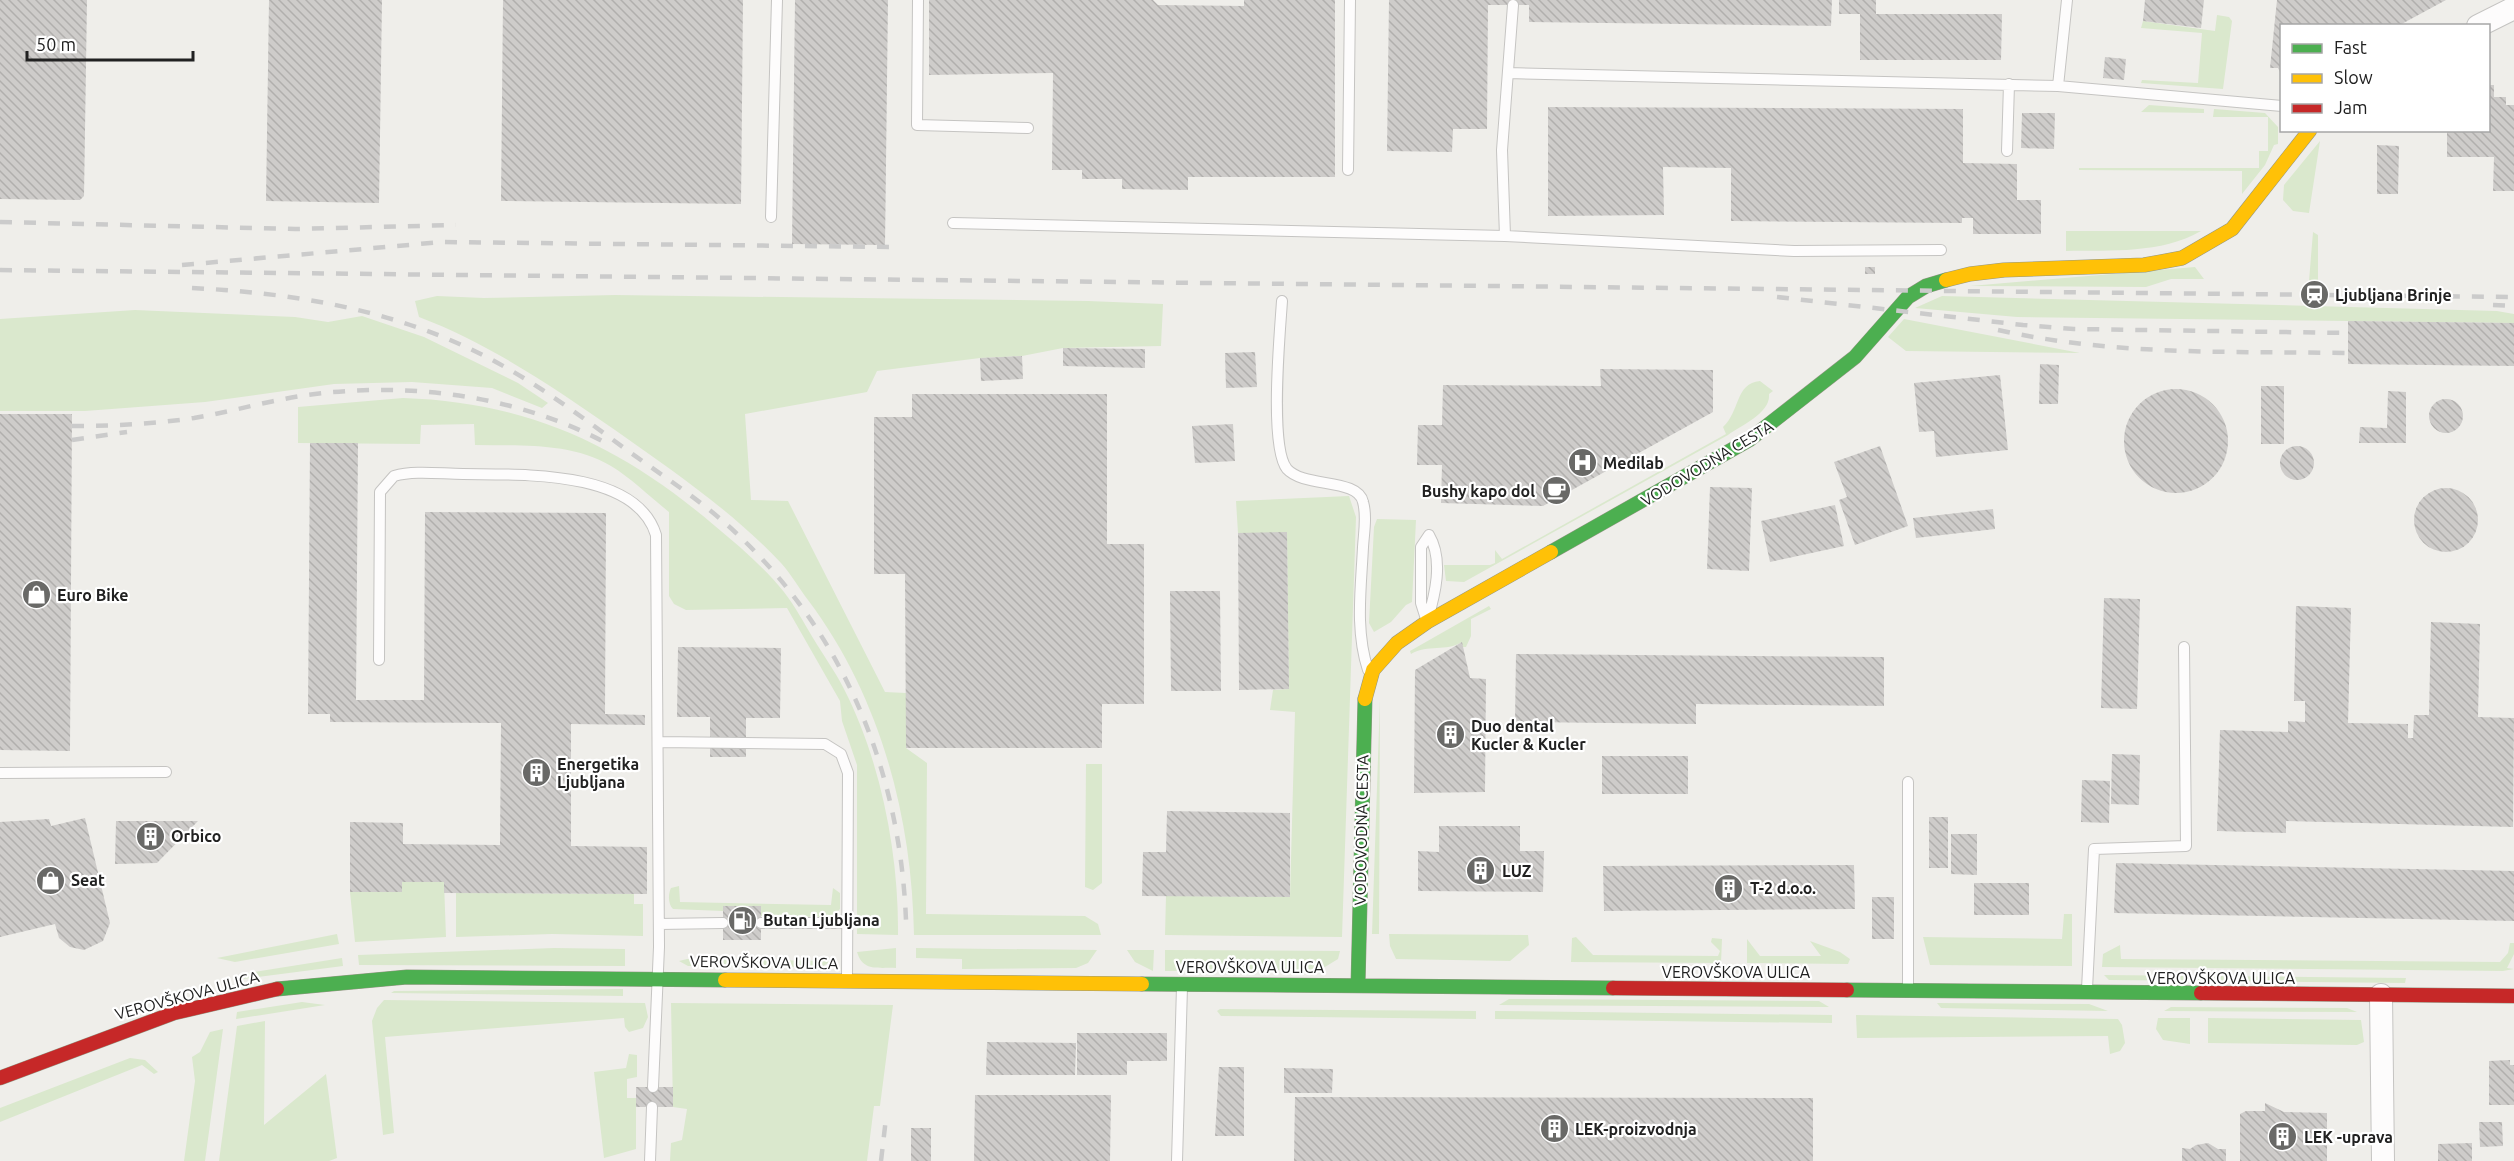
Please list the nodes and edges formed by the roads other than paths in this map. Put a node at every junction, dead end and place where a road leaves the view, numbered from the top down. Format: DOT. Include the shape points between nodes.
graph roads {
  1 [pos="777,0"];
  2 [pos="918,0"];
  3 [pos="1350,0"];
  4 [pos="2067,0"];
  5 [pos="1513,5"];
  6 [pos="2514,8"];
  7 [pos="2482,24"];
  8 [pos="1508,73"];
  9 [pos="2009,84"];
  10 [pos="2058,86"];
  11 [pos="2280,106"];
  12 [pos="1028,128"];
  13 [pos="2308,132"];
  14 [pos="2007,151"];
  15 [pos="1348,170"];
  16 [pos="771,217"];
  17 [pos="953,223"];
  18 [pos="1505,236"];
  19 [pos="1941,250"];
  20 [pos="1282,301"];
  21 [pos="1427,622"];
  22 [pos="2184,647"];
  23 [pos="379,660"];
  24 [pos="1370,676"];
  25 [pos="659,742"];
  26 [pos="166,772"];
  27 [pos="0,773"];
  28 [pos="1908,782"];
  29 [pos="723,923"];
  30 [pos="761,923"];
  31 [pos="848,923"];
  32 [pos="659,924"];
  33 [pos="658,978"];
  34 [pos="846,980"];
  35 [pos="1182,983"];
  36 [pos="1358,985"];
  37 [pos="1908,990"];
  38 [pos="2087,992"];
  39 [pos="2381,995"];
  40 [pos="2514,996"];
  41 [pos="0,1078"];
  42 [pos="653,1087"];
  43 [pos="652,1107"];
  44 [pos="650,1161"];
  45 [pos="1177,1161"];
  46 [pos="2382,1161"];
  1 -- 16 [label="lane"];
  2 -- 12 [label="lane" via="917,125"];
  3 -- 15 [label="lane"];
  4 -- 10 [label="lane"];
  5 -- 8 [label="lane"];
  6 -- 7 [label="street"];
  8 -- 9 [label="lane"];
  8 -- 18 [label="lane" via="1502,150"];
  9 -- 10 [label="lane"];
  9 -- 14 [label="lane"];
  10 -- 11 [label="lane"];
  13 -- 21 [label="street, VODOVODNA CESTA" via="2232,229 2182,258 2144,265 2004,270 1926,286 1908,297 1836,374 1749,441"];
  17 -- 18 [label="lane"];
  18 -- 19 [label="lane" via="1794,251"];
  20 -- 24 [label="lane, VODOVODNA CESTA" via="1277,391 1281,459 1288,470 1300,477 1353,488 1363,498 1359,619 1361,650"];
  21 -- 21 [label="lane" via="1435,595 1437,551 1429,535 1421,547 1421,603"];
  21 -- 24 [label="street, VODOVODNA CESTA" via="1397,642"];
  22 -- 38 [label="lane" via="2186,846 2094,849"];
  23 -- 25 [label="lane" via="380,492 389,479 401,474 514,475 563,479 606,489 646,513 656,535"];
  24 -- 36 [label="street, VODOVODNA CESTA" via="1364,706"];
  25 -- 31 [label="lane" via="825,744 841,754 848,773"];
  25 -- 32 [label="lane"];
  26 -- 27 [label="lane"];
  28 -- 37 [label="lane"];
  29 -- 32 [label="lane"];
  30 -- 31 [label="lane"];
  31 -- 34 [label="lane"];
  32 -- 33 [label="lane"];
  33 -- 34 [label="street, VEROVŠKOVA ULICA"];
  33 -- 41 [label="street, VEROVŠKOVA ULICA" via="407,977 275,990 234,997 139,1024"];
  33 -- 42 [label="lane"];
  34 -- 35 [label="street, VEROVŠKOVA ULICA"];
  35 -- 36 [label="street, VEROVŠKOVA ULICA"];
  35 -- 45 [label="lane"];
  36 -- 37 [label="street, VEROVŠKOVA ULICA"];
  37 -- 38 [label="street, VEROVŠKOVA ULICA"];
  38 -- 39 [label="street, VEROVŠKOVA ULICA"];
  39 -- 40 [label="street, VEROVŠKOVA ULICA"];
  39 -- 46 [label="street"];
  43 -- 44 [label="lane"];
}
